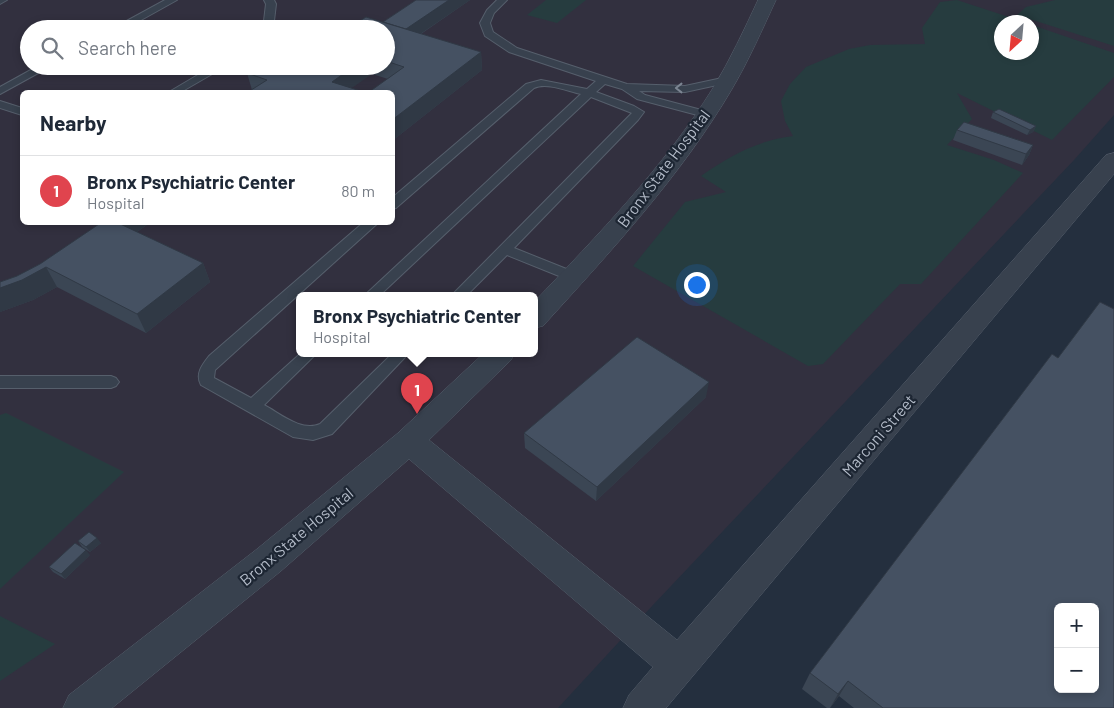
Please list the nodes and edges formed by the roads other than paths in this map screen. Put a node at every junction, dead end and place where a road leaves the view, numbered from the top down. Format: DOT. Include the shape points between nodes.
graph roads {
  1 [pos="172,0"];
  2 [pos="269,0"];
  3 [pos="502,0"];
  4 [pos="767,0"];
  5 [pos="134,20"];
  6 [pos="269,20"];
  7 [pos="29,75"];
  8 [pos="205,75"];
  9 [pos="604,80"];
  10 [pos="727,80"];
  11 [pos="626,87"];
  12 [pos="0,90"];
  13 [pos="178,90"];
  14 [pos="589,94"];
  15 [pos="0,104"];
  16 [pos="20,111"];
  17 [pos="705,114"];
  18 [pos="1114,160"];
  19 [pos="395,202"];
  20 [pos="370,225"];
  21 [pos="505,249"];
  22 [pos="574,277"];
  23 [pos="375,292"];
  24 [pos="462,292"];
  25 [pos="538,315"];
  26 [pos="306,357"];
  27 [pos="398,357"];
  28 [pos="497,357"];
  29 [pos="0,382"];
  30 [pos="111,382"];
  31 [pos="252,407"];
  32 [pos="409,441"];
  33 [pos="679,665"];
  34 [pos="82,708"];
  35 [pos="642,708"];
  1 -- 5 [label="lane"];
  2 -- 6 [label="lane" via="272,4"];
  3 -- 9 [label="lane" via="490,12 485,23 489,34 514,50"];
  4 -- 10 [label="street, Bronx State Hospital"];
  7 -- 12 [label="lane"];
  8 -- 13 [label="lane"];
  9 -- 11 [label="lane"];
  9 -- 14 [label="lane"];
  10 -- 11 [label="lane, one-way" via="685,89"];
  10 -- 17 [label="street, Bronx State Hospital"];
  11 -- 17 [label="lane" via="641,97"];
  14 -- 19 [label="lane" via="549,83 539,82 530,86"];
  14 -- 21 [label="lane" via="638,112"];
  14 -- 23 [label="lane"];
  15 -- 16 [label="lane"];
  17 -- 22 [label="street, Bronx State Hospital" via="660,177"];
  18 -- 33 [label="street, Marconi Street"];
  20 -- 31 [label="lane" via="214,360 207,370 206,382"];
  21 -- 22 [label="lane"];
  21 -- 24 [label="lane"];
  22 -- 25 [label="street, Bronx State Hospital"];
  26 -- 31 [label="lane"];
  27 -- 31 [label="lane" via="326,429 313,434 299,432"];
  28 -- 32 [label="street, Bronx State Hospital"];
  29 -- 30 [label="lane"];
  32 -- 33 [label="street"];
  32 -- 34 [label="street, Bronx State Hospital" via="269,560"];
  33 -- 35 [label="street, Marconi Street"];
}
